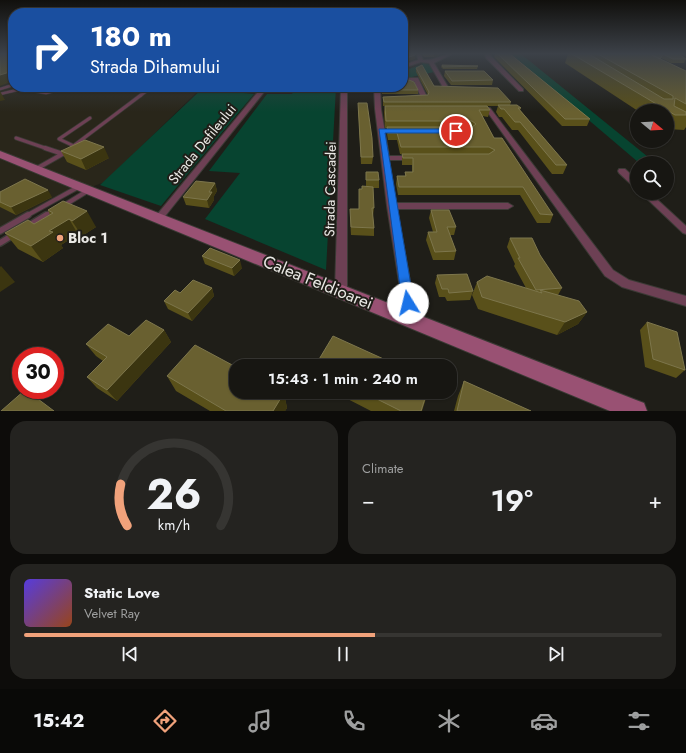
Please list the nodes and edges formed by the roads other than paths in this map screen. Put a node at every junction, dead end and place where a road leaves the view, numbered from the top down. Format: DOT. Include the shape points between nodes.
graph roads {
  1 [pos="438,73"];
  2 [pos="505,73"];
  3 [pos="408,80"];
  4 [pos="466,89"];
  5 [pos="521,90"];
  6 [pos="40,92"];
  7 [pos="50,92"];
  8 [pos="145,92"];
  9 [pos="261,92"];
  10 [pos="344,92"];
  11 [pos="378,92"];
  12 [pos="409,97"];
  13 [pos="488,109"];
  14 [pos="90,118"];
  15 [pos="16,138"];
  16 [pos="74,146"];
  17 [pos="0,154"];
  18 [pos="63,154"];
  19 [pos="386,158"];
  20 [pos="424,158"];
  21 [pos="36,169"];
  22 [pos="622,171"];
  23 [pos="630,178"];
  24 [pos="84,188"];
  25 [pos="653,200"];
  26 [pos="392,206"];
  27 [pos="508,206"];
  28 [pos="159,218"];
  29 [pos="22,230"];
  30 [pos="0,231"];
  31 [pos="686,231"];
  32 [pos="17,233"];
  33 [pos="0,243"];
  34 [pos="342,291"];
  35 [pos="686,301"];
  36 [pos="411,320"];
  37 [pos="636,411"];
  1 -- 4 [label="street" via="446,88"];
  2 -- 5 [label="street"];
  3 -- 12 [label="street" via="416,79 424,97"];
  6 -- 7 [label="lane"];
  8 -- 16 [label="lane"];
  9 -- 28 [label="street, Strada Defileului"];
  10 -- 34 [label="street, Strada Cascadei"];
  11 -- 19 [label="street" via="385,131"];
  13 -- 35 [label="street" via="609,273 626,284"];
  14 -- 16 [label="lane" via="59,140"];
  15 -- 18 [label="lane"];
  16 -- 18 [label="lane"];
  17 -- 21 [label="main road, Calea Feldioarei"];
  18 -- 21 [label="lane"];
  19 -- 20 [label="street"];
  19 -- 26 [label="street"];
  21 -- 24 [label="main road, Calea Feldioarei"];
  22 -- 23 [label="street"];
  24 -- 28 [label="main road, Calea Feldioarei"];
  24 -- 29 [label="lane"];
  24 -- 30 [label="lane"];
  25 -- 31 [label="street"];
  26 -- 27 [label="street"];
  26 -- 36 [label="street"];
  28 -- 34 [label="main road, Calea Feldioarei"];
  32 -- 33 [label="lane"];
  34 -- 36 [label="main road, Calea Feldioarei"];
  36 -- 37 [label="main road, Calea Feldioarei"];
}
